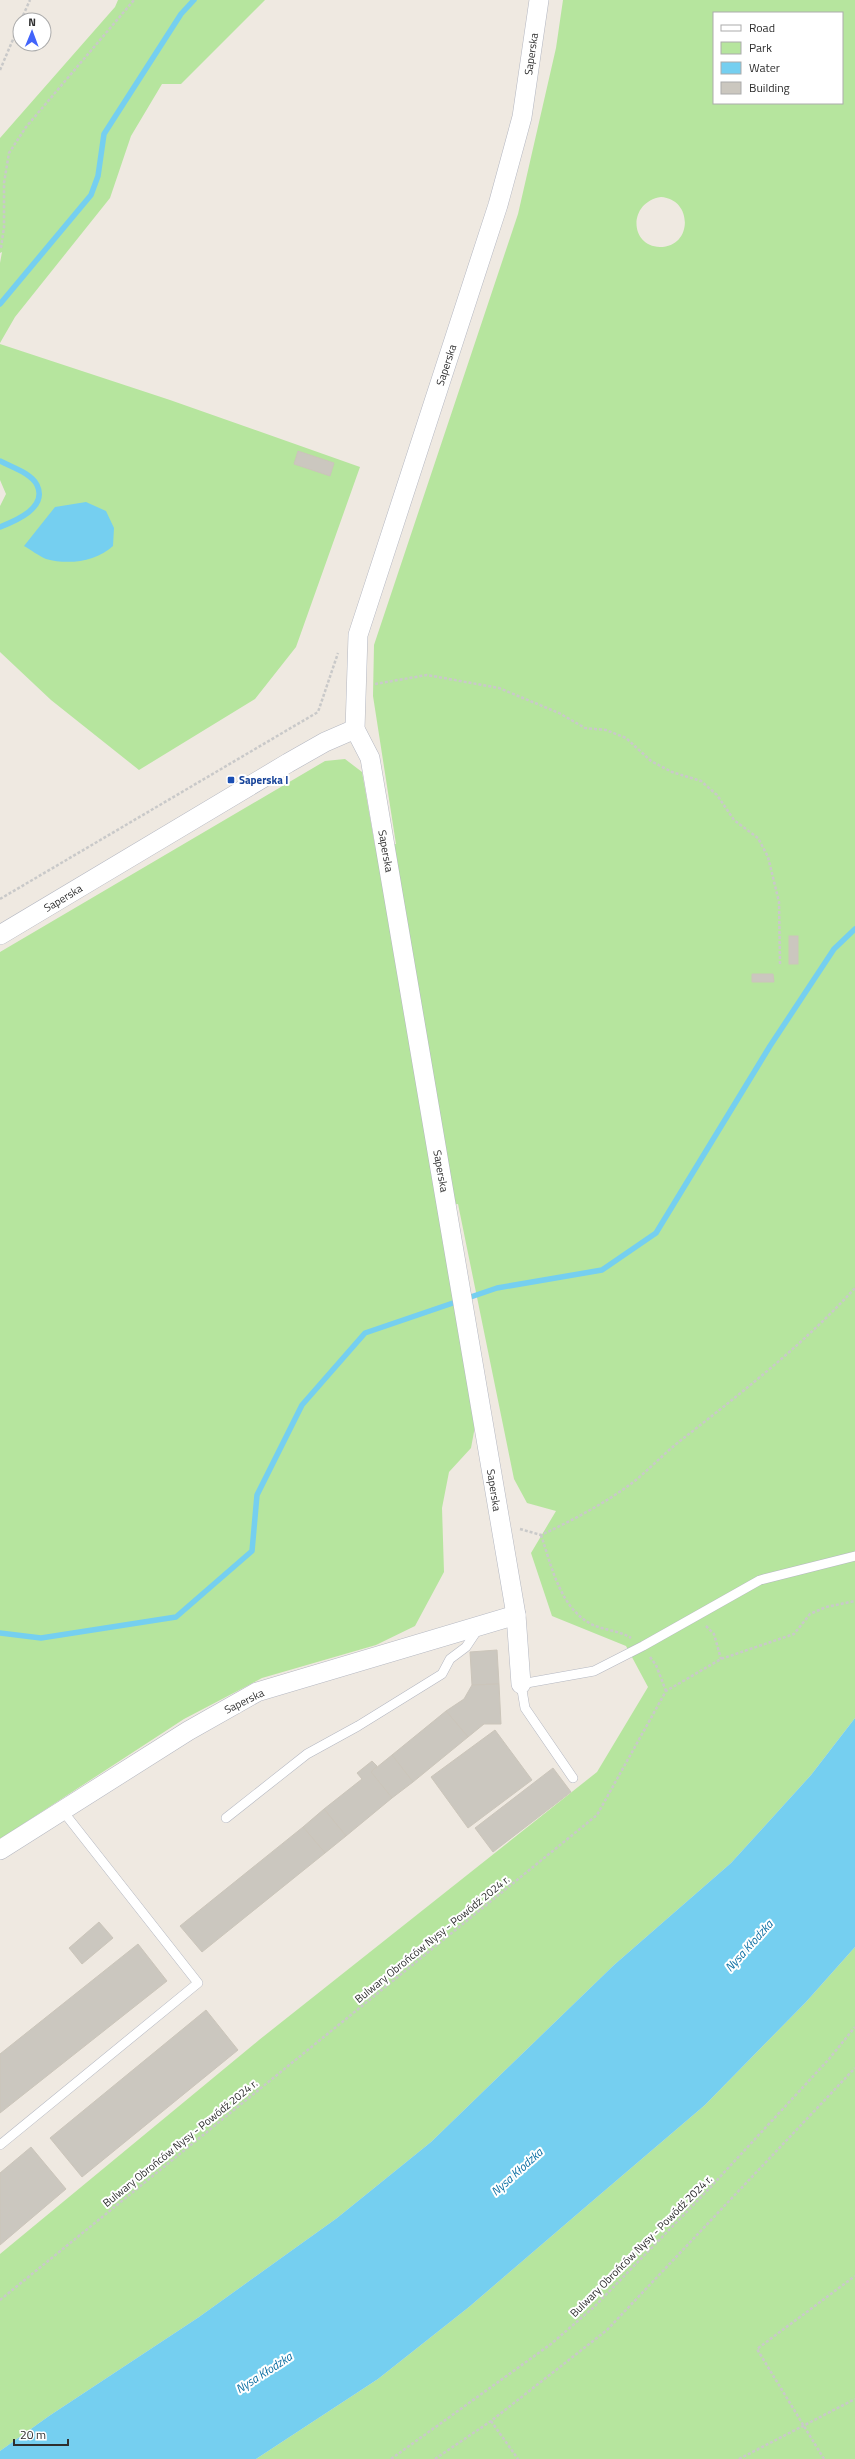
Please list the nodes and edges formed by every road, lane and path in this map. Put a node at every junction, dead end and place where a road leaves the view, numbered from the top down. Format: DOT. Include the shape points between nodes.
graph roads {
  1 [pos="30,0"];
  2 [pos="134,0"];
  3 [pos="539,0"];
  4 [pos="25,12"];
  5 [pos="12,42"];
  6 [pos="0,70"];
  7 [pos="0,248"];
  8 [pos="358,635"];
  9 [pos="356,686"];
  10 [pos="355,729"];
  11 [pos="0,899"];
  12 [pos="0,935"];
  13 [pos="780,966"];
  14 [pos="855,1288"];
  15 [pos="855,1556"];
  16 [pos="855,1601"];
  17 [pos="516,1615"];
  18 [pos="696,1616"];
  19 [pos="480,1626"];
  20 [pos="643,1646"];
  21 [pos="721,1659"];
  22 [pos="521,1684"];
  23 [pos="666,1691"];
  24 [pos="573,1778"];
  25 [pos="62,1810"];
  26 [pos="226,1818"];
  27 [pos="0,1850"];
  28 [pos="855,2027"];
  29 [pos="855,2068"];
  30 [pos="0,2145"];
  31 [pos="855,2276"];
  32 [pos="0,2300"];
  33 [pos="855,2399"];
  34 [pos="491,2421"];
  35 [pos="803,2426"];
  36 [pos="391,2459"];
  37 [pos="435,2459"];
  38 [pos="518,2459"];
  39 [pos="739,2459"];
  40 [pos="824,2459"];
  1 -- 4 [label="path"];
  2 -- 7 [label="path" via="26,128 10,153 4,183 4,227"];
  3 -- 8 [label="street, Saperska" via="522,117 498,205"];
  5 -- 6 [label="path"];
  8 -- 9 [label="street, Saperska" via="355,656"];
  8 -- 11 [label="path" via="341,644 318,712"];
  9 -- 10 [label="street, Saperska"];
  9 -- 13 [label="path" via="427,675 499,688 559,713 585,728 606,730 626,738 651,761 672,772 701,781 717,795 734,820 758,838 768,857 779,902"];
  10 -- 12 [label="street, Saperska" via="288,763"];
  10 -- 17 [label="street, Saperska" via="370,758"];
  14 -- 20 [label="path" via="829,1316 745,1390 668,1450 628,1486 581,1517 541,1535 559,1585 571,1609 593,1625 628,1636"];
  15 -- 18 [label="lane" via="760,1580"];
  16 -- 21 [label="path" via="826,1607 810,1614 794,1634"];
  17 -- 19 [label="street, Saperska"];
  17 -- 22 [label="street, Saperska"];
  18 -- 20 [label="lane"];
  18 -- 21 [label="path" via="714,1634"];
  19 -- 25 [label="street, Saperska" via="257,1692 188,1731"];
  19 -- 26 [label="lane" via="466,1647 450,1659 442,1674 307,1754"];
  20 -- 22 [label="lane" via="594,1671"];
  20 -- 23 [label="path" via="656,1665"];
  21 -- 23 [label="path"];
  22 -- 24 [label="lane" via="525,1708"];
  23 -- 32 [label="path, Bulwary Obrońców Nysy - Powódź 2024 r." via="597,1815"];
  25 -- 27 [label="street, Saperska"];
  25 -- 30 [label="lane" via="198,1983"];
  28 -- 36 [label="path, Bulwary Obrońców Nysy - Powódź 2024 r." via="829,2059 706,2192 594,2307 551,2344"];
  29 -- 34 [label="path" via="607,2330"];
  31 -- 35 [label="path" via="757,2350"];
  33 -- 35 [label="path"];
  34 -- 37 [label="path"];
  34 -- 38 [label="path"];
  35 -- 39 [label="path"];
  35 -- 40 [label="path"];
}
